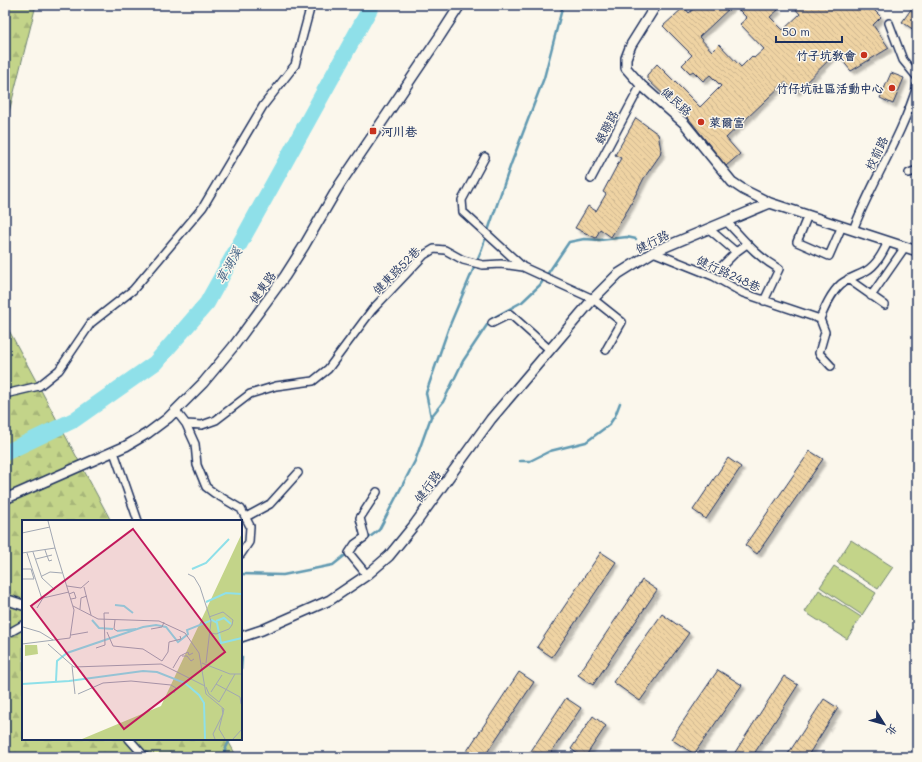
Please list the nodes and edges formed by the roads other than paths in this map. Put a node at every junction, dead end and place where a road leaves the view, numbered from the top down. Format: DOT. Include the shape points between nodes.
graph roads {
  1 [pos="311,5"];
  2 [pos="460,5"];
  3 [pos="656,5"];
  4 [pos="889,23"];
  5 [pos="916,76"];
  6 [pos="641,85"];
  7 [pos="917,86"];
  8 [pos="485,157"];
  9 [pos="917,170"];
  10 [pos="909,173"];
  11 [pos="591,179"];
  12 [pos="770,203"];
  13 [pos="808,214"];
  14 [pos="727,222"];
  15 [pos="842,226"];
  16 [pos="709,230"];
  17 [pos="853,230"];
  18 [pos="888,242"];
  19 [pos="747,244"];
  20 [pos="905,247"];
  21 [pos="917,251"];
  22 [pos="653,252"];
  23 [pos="736,252"];
  24 [pos="723,265"];
  25 [pos="523,267"];
  26 [pos="848,279"];
  27 [pos="871,296"];
  28 [pos="593,299"];
  29 [pos="764,300"];
  30 [pos="885,305"];
  31 [pos="820,319"];
  32 [pos="492,323"];
  33 [pos="550,350"];
  34 [pos="606,350"];
  35 [pos="831,366"];
  36 [pos="5,394"];
  37 [pos="176,411"];
  38 [pos="186,424"];
  39 [pos="114,452"];
  40 [pos="298,473"];
  41 [pos="377,492"];
  42 [pos="5,500"];
  43 [pos="246,517"];
  44 [pos="138,520"];
  45 [pos="242,552"];
  46 [pos="367,575"];
  47 [pos="5,599"];
  48 [pos="22,605"];
  49 [pos="21,629"];
  50 [pos="5,635"];
  51 [pos="242,637"];
  52 [pos="130,740"];
  53 [pos="145,757"];
  1 -- 36 [label="street" via="295,65 263,106 203,207 133,290 91,323 59,370 39,386"];
  2 -- 37 [label="street, 健東路" via="345,178 285,276 233,347"];
  3 -- 6 [label="street, 健民路" via="630,45 626,58 626,68"];
  4 -- 5 [label="street" via="903,60"];
  6 -- 11 [label="street, 銀聯路"];
  6 -- 12 [label="street, 健民路" via="684,123 732,182"];
  7 -- 17 [label="street, 校前路" via="910,109"];
  8 -- 25 [label="street" via="462,200 463,212"];
  9 -- 10 [label="street"];
  12 -- 13 [label="street, 健民路"];
  12 -- 14 [label="street, 健行路"];
  13 -- 15 [label="street, 健民路"];
  13 -- 15 [label="street" via="797,242 829,256"];
  14 -- 16 [label="street, 健行路"];
  14 -- 19 [label="street"];
  15 -- 17 [label="street, 健民路"];
  16 -- 22 [label="street, 健行路"];
  16 -- 23 [label="street"];
  17 -- 18 [label="street, 健民路"];
  18 -- 20 [label="street, 健民路"];
  18 -- 26 [label="street" via="880,258 867,271"];
  19 -- 23 [label="street"];
  19 -- 29 [label="street" via="755,253 779,268"];
  20 -- 21 [label="street, 健民路"];
  20 -- 27 [label="street"];
  22 -- 28 [label="street, 健行路" via="618,274"];
  22 -- 29 [label="street, 健行路248巷"];
  23 -- 24 [label="street"];
  25 -- 28 [label="street"];
  25 -- 38 [label="street, 健東路52巷" via="483,265 463,260 445,250 434,249 424,255 372,310 328,369 313,381 276,386 250,394 216,420 202,425"];
  26 -- 27 [label="street"];
  26 -- 31 [label="street" via="840,285 825,305"];
  27 -- 30 [label="street"];
  28 -- 33 [label="street, 健行路"];
  28 -- 34 [label="street" via="622,322"];
  29 -- 31 [label="street, 健行路248巷"];
  31 -- 35 [label="street" via="825,332 819,353"];
  32 -- 33 [label="street" via="510,314"];
  33 -- 46 [label="street, 健行路" via="491,419 401,542"];
  37 -- 38 [label="street"];
  37 -- 39 [label="street, 健東路" via="148,433"];
  38 -- 43 [label="street" via="206,487 241,509"];
  39 -- 42 [label="street, 健東路"];
  39 -- 44 [label="street"];
  40 -- 43 [label="street" via="270,504"];
  41 -- 46 [label="street" via="360,518 365,537 355,544 349,553"];
  43 -- 45 [label="street" via="250,526 249,542"];
  46 -- 51 [label="street, 健行路" via="330,600"];
  47 -- 48 [label="street"];
  49 -- 50 [label="street"];
  52 -- 53 [label="street"];
}
